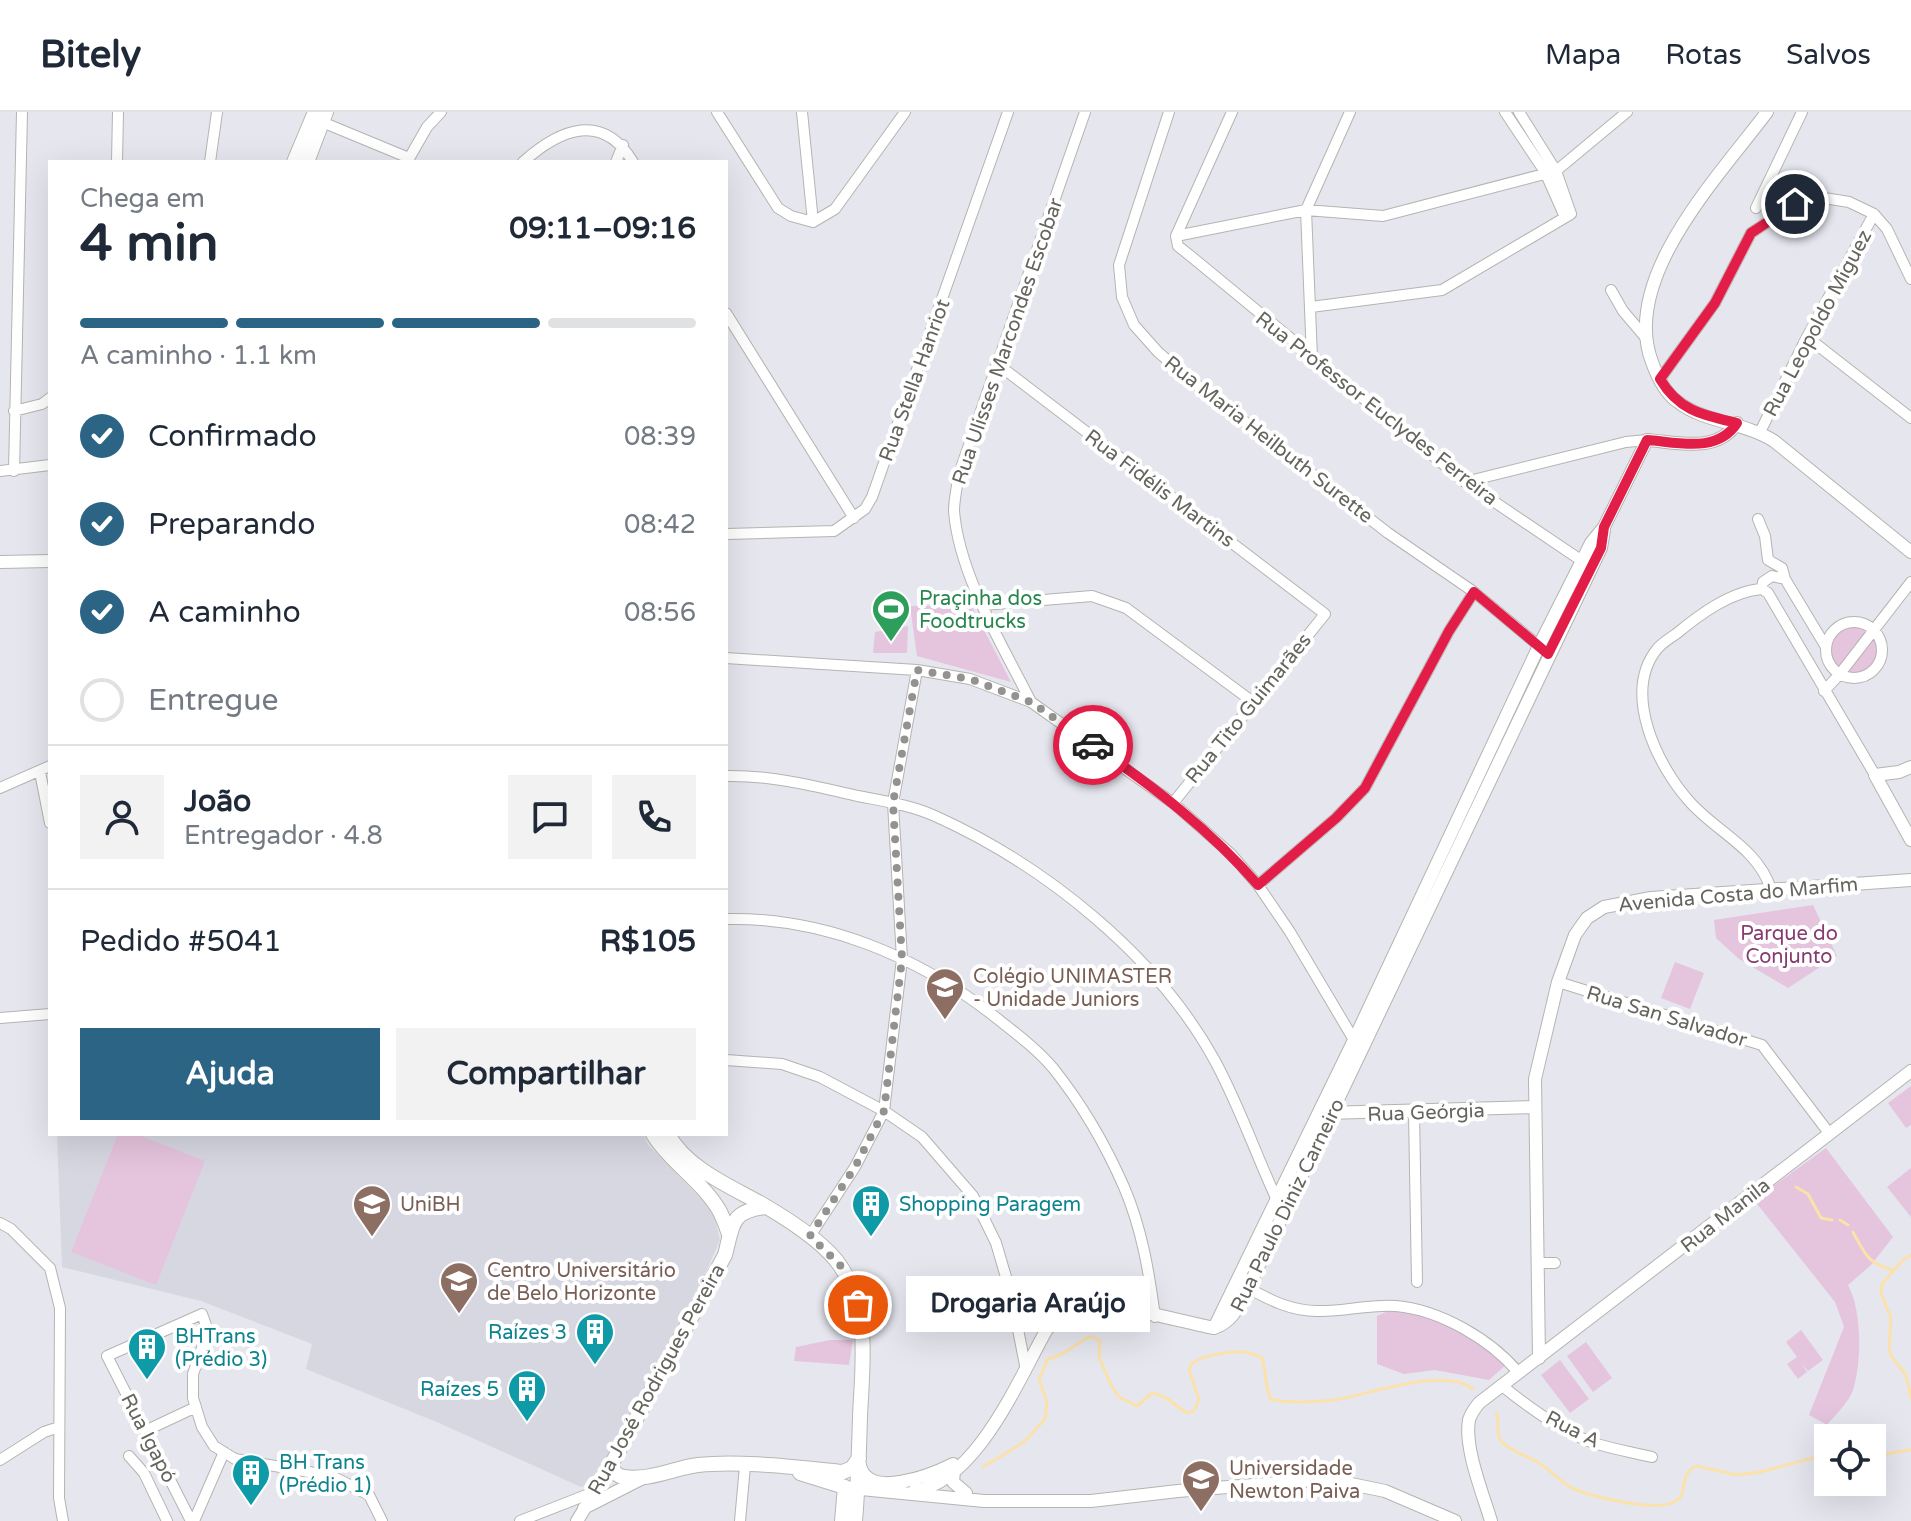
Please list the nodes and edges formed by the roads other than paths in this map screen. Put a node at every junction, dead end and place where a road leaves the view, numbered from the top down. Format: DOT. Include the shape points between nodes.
graph roads {
  1 [pos="22,112"];
  2 [pos="118,112"];
  3 [pos="217,112"];
  4 [pos="441,112"];
  5 [pos="717,112"];
  6 [pos="802,112"];
  7 [pos="905,112"];
  8 [pos="1008,112"];
  9 [pos="1085,112"];
  10 [pos="1169,112"];
  11 [pos="1232,112"];
  12 [pos="1350,112"];
  13 [pos="1505,112"];
  14 [pos="1519,112"];
  15 [pos="1767,112"];
  16 [pos="1802,112"];
  17 [pos="1624,113"];
  18 [pos="321,115"];
  19 [pos="623,145"];
  20 [pos="117,160"];
  21 [pos="210,160"];
  22 [pos="295,160"];
  23 [pos="308,160"];
  24 [pos="408,160"];
  25 [pos="526,160"];
  26 [pos="617,160"];
  27 [pos="632,160"];
  28 [pos="1550,172"];
  29 [pos="1756,208"];
  30 [pos="1306,210"];
  31 [pos="1874,214"];
  32 [pos="813,222"];
  33 [pos="1176,236"];
  34 [pos="1910,277"];
  35 [pos="1611,290"];
  36 [pos="1311,307"];
  37 [pos="728,316"];
  38 [pos="1807,337"];
  39 [pos="1646,338"];
  40 [pos="1312,358"];
  41 [pos="996,363"];
  42 [pos="1660,379"];
  43 [pos="48,400"];
  44 [pos="14,411"];
  45 [pos="1911,418"];
  46 [pos="1737,423"];
  47 [pos="1760,432"];
  48 [pos="1647,440"];
  49 [pos="48,465"];
  50 [pos="0,471"];
  51 [pos="14,471"];
  52 [pos="1465,482"];
  53 [pos="854,518"];
  54 [pos="1758,519"];
  55 [pos="728,534"];
  56 [pos="1911,552"];
  57 [pos="1768,560"];
  58 [pos="48,561"];
  59 [pos="0,562"];
  60 [pos="1587,564"];
  61 [pos="1785,579"];
  62 [pos="1911,582"];
  63 [pos="1762,586"];
  64 [pos="1474,592"];
  65 [pos="983,605"];
  66 [pos="1325,614"];
  67 [pos="1874,630"];
  68 [pos="1826,647"];
  69 [pos="1544,650"];
  70 [pos="728,658"];
  71 [pos="917,670"];
  72 [pos="1839,675"];
  73 [pos="1824,691"];
  74 [pos="1031,702"];
  75 [pos="1253,702"];
  76 [pos="48,767"];
  77 [pos="1907,770"];
  78 [pos="40,772"];
  79 [pos="1875,775"];
  80 [pos="728,776"];
  81 [pos="0,788"];
  82 [pos="1478,788"];
  83 [pos="893,803"];
  84 [pos="1173,803"];
  85 [pos="48,813"];
  86 [pos="1911,840"];
  87 [pos="1911,880"];
  88 [pos="1258,885"];
  89 [pos="1771,889"];
  90 [pos="728,919"];
  91 [pos="902,959"];
  92 [pos="1558,982"];
  93 [pos="48,1014"];
  94 [pos="0,1018"];
  95 [pos="1354,1040"];
  96 [pos="728,1060"];
  97 [pos="1911,1071"];
  98 [pos="1534,1107"];
  99 [pos="884,1111"];
  100 [pos="1318,1111"];
  101 [pos="1414,1113"];
  102 [pos="1332,1115"];
  103 [pos="1829,1133"];
  104 [pos="654,1136"];
  105 [pos="669,1136"];
  106 [pos="1277,1200"];
  107 [pos="766,1207"];
  108 [pos="0,1223"];
  109 [pos="729,1234"];
  110 [pos="810,1236"];
  111 [pos="1539,1263"];
  112 [pos="1555,1263"];
  113 [pos="1417,1282"];
  114 [pos="1248,1288"];
  115 [pos="1155,1317"];
  116 [pos="1214,1328"];
  117 [pos="1019,1342"];
  118 [pos="1036,1349"];
  119 [pos="1539,1358"];
  120 [pos="1026,1370"];
  121 [pos="1518,1372"];
  122 [pos="1501,1385"];
  123 [pos="196,1407"];
  124 [pos="59,1427"];
  125 [pos="145,1431"];
  126 [pos="224,1452"];
  127 [pos="129,1456"];
  128 [pos="1652,1457"];
  129 [pos="859,1458"];
  130 [pos="966,1458"];
  131 [pos="0,1460"];
  132 [pos="611,1465"];
  133 [pos="745,1466"];
  134 [pos="781,1466"];
  135 [pos="954,1471"];
  136 [pos="641,1477"];
  137 [pos="910,1482"];
  138 [pos="933,1485"];
  139 [pos="852,1488"];
  140 [pos="594,1492"];
  141 [pos="897,1493"];
  142 [pos="966,1493"];
  143 [pos="984,1501"];
  144 [pos="579,1516"];
  145 [pos="63,1521"];
  146 [pos="167,1521"];
  147 [pos="192,1521"];
  148 [pos="382,1521"];
  149 [pos="520,1521"];
  150 [pos="740,1521"];
  151 [pos="842,1521"];
  152 [pos="855,1521"];
  153 [pos="1455,1521"];
  154 [pos="1491,1521"];
  1 -- 44 [label="street"];
  2 -- 20 [label="street"];
  3 -- 21 [label="street"];
  4 -- 24 [label="street"];
  5 -- 32 [label="street" via="778,208"];
  6 -- 32 [label="street"];
  7 -- 32 [label="street" via="835,209"];
  8 -- 53 [label="street, Rua Stella Hanriot" via="872,497"];
  9 -- 41 [label="street, Rua Ulisses Marcondes Escobar"];
  10 -- 64 [label="street, Rua Maria Heilbuth Surette" via="1119,265 1122,297 1134,325 1187,377 1388,533"];
  11 -- 33 [label="street"];
  12 -- 30 [label="street"];
  13 -- 28 [label="street"];
  14 -- 28 [label="street"];
  15 -- 39 [label="street" via="1676,234 1654,280"];
  16 -- 29 [label="street"];
  17 -- 28 [label="street"];
  18 -- 22 [label="main road"];
  18 -- 23 [label="main road"];
  18 -- 24 [label="street"];
  19 -- 25 [label="street" via="611,135 575,131"];
  19 -- 26 [label="street"];
  19 -- 27 [label="street"];
  28 -- 30 [label="street" via="1383,216"];
  28 -- 36 [label="street" via="1568,215 1442,290"];
  30 -- 33 [label="street"];
  30 -- 36 [label="street"];
  31 -- 34 [label="street"];
  31 -- 38 [label="street, Rua Leopoldo Miguez"];
  31 -- 42 [label="street" via="1849,202 1818,197 1795,204 1751,233 1715,303"];
  33 -- 40 [label="street, Rua Professor Euclydes Ferreira" via="1178,246"];
  35 -- 39 [label="street"];
  36 -- 40 [label="street"];
  37 -- 53 [label="street"];
  38 -- 45 [label="street"];
  38 -- 47 [label="street, Rua Leopoldo Miguez"];
  39 -- 42 [label="street"];
  40 -- 52 [label="street, Rua Professor Euclydes Ferreira"];
  41 -- 65 [label="street, Rua Ulisses Marcondes Escobar" via="959,474 954,510 962,552"];
  41 -- 66 [label="street, Rua Fidélis Martins"];
  42 -- 46 [label="street" via="1689,409"];
  43 -- 44 [label="street"];
  44 -- 51 [label="street"];
  46 -- 47 [label="street"];
  46 -- 48 [label="street" via="1725,436 1706,444"];
  47 -- 56 [label="street"];
  48 -- 52 [label="street"];
  48 -- 60 [label="street, Rua Paulo Diniz Carneiro" via="1591,543"];
  49 -- 51 [label="street"];
  50 -- 51 [label="street"];
  52 -- 60 [label="street, Rua Professor Euclydes Ferreira"];
  53 -- 55 [label="street" via="834,531"];
  54 -- 57 [label="street"];
  57 -- 61 [label="street" via="1782,568"];
  57 -- 63 [label="street"];
  58 -- 59 [label="street"];
  60 -- 69 [label="street, Rua Paulo Diniz Carneiro"];
  61 -- 63 [label="street" via="1772,576"];
  61 -- 68 [label="street"];
  62 -- 67 [label="street"];
  63 -- 73 [label="street"];
  63 -- 89 [label="street" via="1700,614 1657,650 1648,670 1643,709 1647,729 1677,785 1754,857"];
  64 -- 69 [label="street, Rua Maria Heilbuth Surette"];
  64 -- 88 [label="street" via="1365,788"];
  65 -- 74 [label="street, Rua Ulisses Marcondes Escobar"];
  65 -- 75 [label="street" via="1092,596 1112,601"];
  66 -- 75 [label="street, Rua Tito Guimarães"];
  67 -- 68 [label="street" via="1853,621 1840,625"];
  67 -- 72 [label="street"];
  67 -- 72 [label="street" via="1882,643 1877,668 1861,678"];
  68 -- 72 [label="street"];
  69 -- 82 [label="street, Rua Paulo Diniz Carneiro"];
  70 -- 71 [label="street"];
  71 -- 74 [label="street" via="970,679"];
  71 -- 83 [label="street"];
  72 -- 73 [label="street"];
  73 -- 79 [label="street"];
  74 -- 84 [label="street"];
  75 -- 84 [label="street, Rua Tito Guimarães"];
  76 -- 78 [label="street"];
  77 -- 79 [label="street"];
  78 -- 81 [label="street"];
  78 -- 85 [label="street"];
  79 -- 86 [label="street"];
  80 -- 83 [label="street" via="798,782"];
  82 -- 95 [label="street, Rua Paulo Diniz Carneiro"];
  82 -- 102 [label="street, Rua Paulo Diniz Carneiro"];
  83 -- 91 [label="street"];
  83 -- 106 [label="street" via="933,815 1008,855 1109,929 1162,986 1215,1062"];
  84 -- 88 [label="street"];
  87 -- 89 [label="street, Avenida Costa do Marfim"];
  88 -- 95 [label="street"];
  89 -- 92 [label="street, Avenida Costa do Marfim" via="1604,907 1575,935"];
  90 -- 91 [label="street" via="803,925 851,937"];
  91 -- 99 [label="street"];
  91 -- 115 [label="street" via="964,992 1052,1068 1103,1144 1125,1188 1147,1259"];
  92 -- 98 [label="street, Avenida Costa do Marfim" via="1535,1079"];
  92 -- 103 [label="street, Rua San Salvador" via="1762,1045"];
  93 -- 94 [label="street"];
  95 -- 100 [label="street, Rua Paulo Diniz Carneiro"];
  96 -- 99 [label="street" via="782,1064 820,1077"];
  97 -- 103 [label="street, Rua Manila"];
  98 -- 101 [label="street, Rua Geórgia"];
  98 -- 111 [label="street, Avenida Costa do Marfim"];
  99 -- 110 [label="street"];
  99 -- 117 [label="street" via="922,1137 973,1196 1000,1256"];
  100 -- 102 [label="street, Rua Geórgia"];
  100 -- 106 [label="street, Rua Paulo Diniz Carneiro"];
  101 -- 102 [label="street, Rua Geórgia"];
  101 -- 113 [label="street"];
  102 -- 114 [label="street, Rua Paulo Diniz Carneiro"];
  103 -- 119 [label="street, Rua Manila"];
  104 -- 109 [label="main road" via="720,1211"];
  105 -- 107 [label="main road" via="708,1174"];
  106 -- 116 [label="street, Rua Paulo Diniz Carneiro"];
  107 -- 109 [label="main road" via="741,1213"];
  107 -- 110 [label="main road"];
  108 -- 124 [label="street" via="50,1268 60,1308"];
  109 -- 132 [label="main road, Rua José Rodrigues Pereira" via="725,1255"];
  110 -- 129 [label="main road" via="840,1265 858,1305 864,1343"];
  111 -- 112 [label="street"];
  111 -- 119 [label="street, Avenida Costa do Marfim"];
  114 -- 116 [label="street, Rua Paulo Diniz Carneiro" via="1233,1316"];
  114 -- 121 [label="street" via="1276,1304 1317,1312 1395,1306 1419,1310 1467,1332"];
  115 -- 116 [label="street"];
  115 -- 118 [label="street" via="1103,1306 1078,1308 1047,1329"];
  117 -- 118 [label="street"];
  117 -- 120 [label="street"];
  118 -- 120 [label="street"];
  119 -- 121 [label="street, Rua Manila"];
  120 -- 130 [label="street" via="992,1431"];
  121 -- 122 [label="street, Rua Manila"];
  122 -- 128 [label="street, Rua A" via="1578,1436"];
  122 -- 154 [label="street, Rua Manila" via="1466,1420"];
  123 -- 125 [label="street"];
  123 -- 125 [label="street, Rua Igapó" via="193,1374 208,1331 202,1314 107,1356"];
  123 -- 126 [label="street" via="202,1427"];
  124 -- 131 [label="street"];
  124 -- 145 [label="street"];
  125 -- 147 [label="street, Rua Igapó"];
  126 -- 147 [label="street"];
  126 -- 148 [label="street" via="235,1459 332,1476 369,1495"];
  127 -- 146 [label="street, Rua Igapó" via="144,1473"];
  129 -- 134 [label="main road" via="843,1472"];
  129 -- 137 [label="street" via="868,1479"];
  129 -- 139 [label="main road"];
  130 -- 135 [label="street"];
  130 -- 137 [label="street"];
  132 -- 136 [label="main road" via="619,1476"];
  132 -- 140 [label="street, Rua José Rodrigues Pereira"];
  133 -- 134 [label="main road"];
  133 -- 136 [label="main road" via="699,1465"];
  133 -- 150 [label="street"];
  134 -- 139 [label="main road"];
  135 -- 138 [label="street"];
  135 -- 142 [label="street" via="953,1482"];
  136 -- 140 [label="street"];
  136 -- 144 [label="street"];
  137 -- 138 [label="street"];
  138 -- 141 [label="street"];
  138 -- 142 [label="street"];
  139 -- 141 [label="street"];
  139 -- 151 [label="main road"];
  139 -- 152 [label="main road"];
  140 -- 144 [label="street, Rua José Rodrigues Pereira"];
  140 -- 149 [label="street"];
  141 -- 143 [label="street"];
  142 -- 143 [label="street"];
  143 -- 153 [label="street" via="1091,1501 1255,1478 1327,1479 1385,1491"];
}
